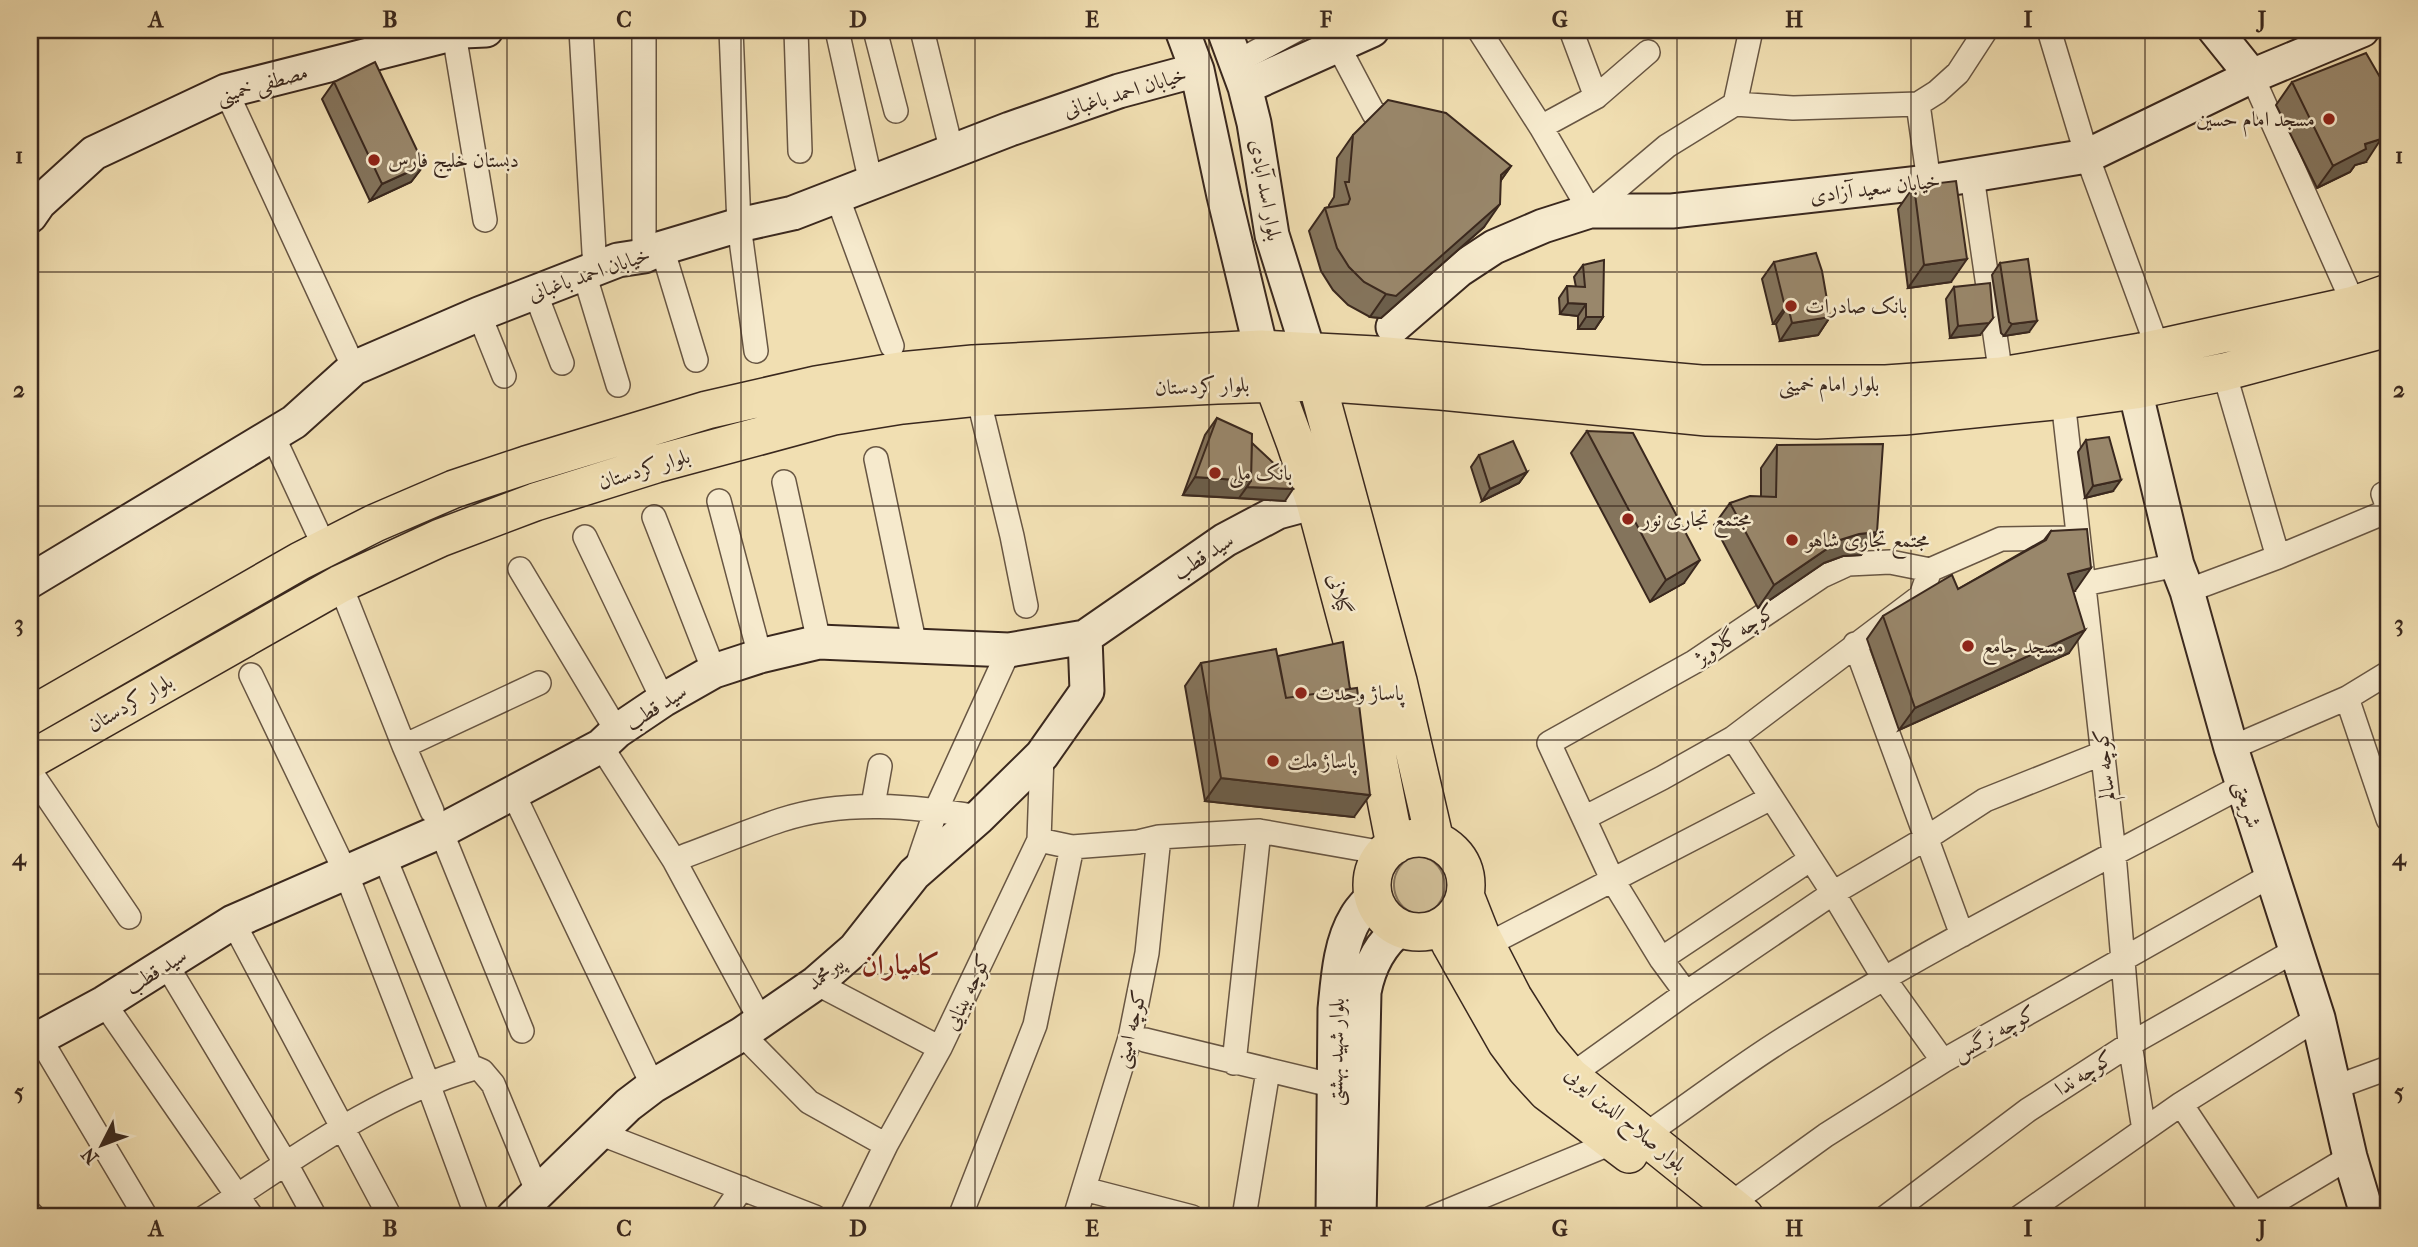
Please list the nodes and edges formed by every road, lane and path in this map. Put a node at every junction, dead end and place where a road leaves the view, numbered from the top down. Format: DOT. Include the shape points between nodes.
graph roads {
  1 [pos="581,30"];
  2 [pos="644,30"];
  3 [pos="731,30"];
  4 [pos="796,30"];
  5 [pos="837,30"];
  6 [pos="875,30"];
  7 [pos="922,30"];
  8 [pos="1182,30"];
  9 [pos="1224,30"];
  10 [pos="1296,30"];
  11 [pos="1372,30"];
  12 [pos="1479,30"];
  13 [pos="1571,30"];
  14 [pos="1751,30"];
  15 [pos="1986,30"];
  16 [pos="2049,30"];
  17 [pos="2215,30"];
  18 [pos="2355,31"];
  19 [pos="470,32"];
  20 [pos="1337,44"];
  21 [pos="1648,52"];
  22 [pos="1196,70"];
  23 [pos="1241,74"];
  24 [pos="2252,76"];
  25 [pos="226,91"];
  26 [pos="1596,97"];
  27 [pos="1735,104"];
  28 [pos="1918,104"];
  29 [pos="896,111"];
  30 [pos="1426,125"];
  31 [pos="1541,127"];
  32 [pos="800,151"];
  33 [pos="952,152"];
  34 [pos="2087,156"];
  35 [pos="1972,176"];
  36 [pos="1929,182"];
  37 [pos="871,183"];
  38 [pos="837,196"];
  39 [pos="1590,211"];
  40 [pos="30,216"];
  41 [pos="485,220"];
  42 [pos="739,225"];
  43 [pos="653,252"];
  44 [pos="590,271"];
  45 [pos="535,292"];
  46 [pos="2388,293"];
  47 [pos="2354,305"];
  48 [pos="479,314"];
  49 [pos="1393,327"];
  50 [pos="2388,328"];
  51 [pos="892,346"];
  52 [pos="1261,349"];
  53 [pos="2158,349"];
  54 [pos="756,351"];
  55 [pos="696,360"];
  56 [pos="562,363"];
  57 [pos="1313,366"];
  58 [pos="354,368"];
  59 [pos="2224,372"];
  60 [pos="504,376"];
  61 [pos="2001,376"];
  62 [pos="618,385"];
  63 [pos="1272,385"];
  64 [pos="2135,390"];
  65 [pos="978,397"];
  66 [pos="2063,400"];
  67 [pos="272,434"];
  68 [pos="876,460"];
  69 [pos="784,482"];
  70 [pos="2388,492"];
  71 [pos="719,501"];
  72 [pos="1315,502"];
  73 [pos="2388,509"];
  74 [pos="654,517"];
  75 [pos="585,537"];
  76 [pos="2078,538"];
  77 [pos="325,548"];
  78 [pos="2278,557"];
  79 [pos="520,569"];
  80 [pos="1930,570"];
  81 [pos="2182,578"];
  82 [pos="30,581"];
  83 [pos="340,584"];
  84 [pos="2084,584"];
  85 [pos="1026,606"];
  86 [pos="1085,637"];
  87 [pos="819,642"];
  88 [pos="1855,644"];
  89 [pos="915,646"];
  90 [pos="1009,650"];
  91 [pos="760,656"];
  92 [pos="714,671"];
  93 [pos="2388,673"];
  94 [pos="251,675"];
  95 [pos="540,683"];
  96 [pos="2347,698"];
  97 [pos="663,700"];
  98 [pos="30,716"];
  99 [pos="1733,738"];
  100 [pos="609,739"];
  101 [pos="404,746"];
  102 [pos="2231,748"];
  103 [pos="2103,753"];
  104 [pos="1042,755"];
  105 [pos="30,761"];
  106 [pos="880,766"];
  107 [pos="30,771"];
  108 [pos="2242,786"];
  109 [pos="513,793"];
  110 [pos="1771,798"];
  111 [pos="873,806"];
  112 [pos="936,810"];
  113 [pos="979,817"];
  114 [pos="1584,818"];
  115 [pos="2388,819"];
  116 [pos="437,821"];
  117 [pos="1259,831"];
  118 [pos="1159,836"];
  119 [pos="1926,839"];
  120 [pos="1039,840"];
  121 [pos="1435,841"];
  122 [pos="1072,847"];
  123 [pos="1390,849"];
  124 [pos="2114,854"];
  125 [pos="384,856"];
  126 [pos="1811,859"];
  127 [pos="674,860"];
  128 [pos="346,873"];
  129 [pos="915,874"];
  130 [pos="2270,876"];
  131 [pos="1612,879"];
  132 [pos="1833,893"];
  133 [pos="1374,895"];
  134 [pos="1465,895"];
  135 [pos="129,917"];
  136 [pos="233,922"];
  137 [pos="1442,926"];
  138 [pos="1401,928"];
  139 [pos="1962,935"];
  140 [pos="1487,946"];
  141 [pos="2296,950"];
  142 [pos="1661,958"];
  143 [pos="2124,960"];
  144 [pos="166,964"];
  145 [pos="1885,980"];
  146 [pos="816,983"];
  147 [pos="1686,993"];
  148 [pos="104,1003"];
  149 [pos="2318,1018"];
  150 [pos="752,1028"];
  151 [pos="522,1031"];
  152 [pos="1145,1040"];
  153 [pos="35,1041"];
  154 [pos="2130,1044"];
  155 [pos="940,1048"];
  156 [pos="1943,1061"];
  157 [pos="1234,1063"];
  158 [pos="2388,1068"];
  159 [pos="471,1069"];
  160 [pos="1268,1071"];
  161 [pos="1570,1076"];
  162 [pos="428,1084"];
  163 [pos="653,1086"];
  164 [pos="1335,1086"];
  165 [pos="2336,1087"];
  166 [pos="2181,1104"];
  167 [pos="342,1128"];
  168 [pos="2144,1130"];
  169 [pos="599,1133"];
  170 [pos="1629,1139"];
  171 [pos="886,1145"];
  172 [pos="2350,1157"];
  173 [pos="286,1164"];
  174 [pos="743,1188"];
  175 [pos="1084,1189"];
  176 [pos="538,1193"];
  177 [pos="239,1195"];
  178 [pos="30,1213"];
  179 [pos="1727,1213"];
  180 [pos="2252,1216"];
  181 [pos="34,1217"];
  182 [pos="146,1217"];
  183 [pos="205,1217"];
  184 [pos="253,1217"];
  185 [pos="315,1217"];
  186 [pos="390,1217"];
  187 [pos="477,1217"];
  188 [pos="513,1217"];
  189 [pos="722,1217"];
  190 [pos="815,1217"];
  191 [pos="851,1217"];
  192 [pos="960,1217"];
  193 [pos="1076,1217"];
  194 [pos="1192,1217"];
  195 [pos="1244,1217"];
  196 [pos="1333,1217"];
  197 [pos="1359,1217"];
  198 [pos="1433,1217"];
  199 [pos="1886,1217"];
  200 [pos="2020,1217"];
  201 [pos="2368,1217"];
  1 -- 44 [label="street"];
  2 -- 43 [label="street"];
  3 -- 42 [label="street"];
  4 -- 32 [label="street"];
  5 -- 37 [label="street"];
  6 -- 29 [label="street"];
  7 -- 33 [label="street"];
  8 -- 22 [label="street, بلوار اسد آبادی"];
  9 -- 23 [label="street, بلوار اسد آبادی"];
  10 -- 23 [label="street"];
  11 -- 20 [label="street"];
  12 -- 31 [label="street"];
  13 -- 26 [label="street"];
  14 -- 27 [label="street"];
  15 -- 28 [label="street" via="1958,72"];
  16 -- 34 [label="street"];
  17 -- 24 [label="street"];
  18 -- 24 [label="street, خیابان سعید آزادی"];
  19 -- 25 [label="street, مصطفی خمینی"];
  19 -- 41 [label="street"];
  20 -- 23 [label="street"];
  20 -- 30 [label="street" via="1374,114"];
  21 -- 26 [label="street"];
  22 -- 33 [label="street, خیابان احمد باغبانی" via="1119,91"];
  22 -- 52 [label="street, بلوار اسد آبادی"];
  23 -- 57 [label="street, بلوار اسد آبادی" via="1254,123 1272,235"];
  24 -- 34 [label="street, خیابان سعید آزادی"];
  24 -- 47 [label="street"];
  25 -- 40 [label="street, مصطفی خمینی" via="94,153 39,202"];
  25 -- 58 [label="street"];
  26 -- 31 [label="street"];
  27 -- 28 [label="street" via="1793,108"];
  27 -- 39 [label="street" via="1667,146"];
  28 -- 36 [label="street"];
  31 -- 39 [label="street"];
  33 -- 37 [label="street, خیابان احمد باغبانی"];
  34 -- 35 [label="street, خیابان سعید آزادی"];
  34 -- 53 [label="street"];
  35 -- 36 [label="street, خیابان سعید آزادی"];
  35 -- 61 [label="street"];
  36 -- 39 [label="street, خیابان سعید آزادی" via="1672,211"];
  37 -- 38 [label="street, خیابان احمد باغبانی"];
  38 -- 42 [label="street, خیابان احمد باغبانی"];
  38 -- 51 [label="street"];
  39 -- 49 [label="street, خیابان سعید آزادی" via="1494,247 1459,270"];
  42 -- 43 [label="street, خیابان احمد باغبانی"];
  42 -- 54 [label="street"];
  43 -- 44 [label="street, خیابان احمد باغبانی"];
  43 -- 55 [label="street"];
  44 -- 45 [label="street, خیابان احمد باغبانی"];
  44 -- 62 [label="street"];
  45 -- 48 [label="street, خیابان احمد باغبانی"];
  45 -- 56 [label="street"];
  46 -- 47 [label="main road, بلوار امام خمینی"];
  47 -- 53 [label="main road, بلوار امام خمینی"];
  48 -- 58 [label="street, خیابان احمد باغبانی"];
  48 -- 60 [label="street"];
  50 -- 59 [label="main road, بلوار امام خمینی"];
  52 -- 57 [label="main road, بلوار امام خمینی"];
  52 -- 63 [label="main road, گیلانی"];
  52 -- 77 [label="main road, بلوار کردستان" via="973,364 900,370 816,385 706,410 526,465 454,489"];
  53 -- 61 [label="main road, بلوار امام خمینی"];
  57 -- 61 [label="main road, بلوار امام خمینی" via="1701,384 1886,384"];
  57 -- 63 [label="main road, بلوار کردستان"];
  57 -- 66 [label="main road, بلوار امام خمینی" via="1438,391 1707,417 1816,420 1904,416"];
  57 -- 121 [label="main road, گیلانی" via="1398,681"];
  58 -- 67 [label="street, خیابان احمد باغبانی" via="294,422"];
  59 -- 64 [label="main road, بلوار امام خمینی"];
  59 -- 78 [label="street"];
  63 -- 65 [label="main road, بلوار کردستان"];
  63 -- 72 [label="main road, گیلانی"];
  64 -- 66 [label="main road, بلوار امام خمینی"];
  64 -- 81 [label="street, شریعتی"];
  65 -- 83 [label="main road, بلوار کردستان" via="834,416 656,464 440,538"];
  65 -- 85 [label="street"];
  66 -- 76 [label="street, کوچه سالم"];
  67 -- 77 [label="street"];
  67 -- 82 [label="street, خیابان احمد باغبانی"];
  68 -- 89 [label="street"];
  69 -- 87 [label="street"];
  70 -- 73 [label="street" via="2383,494"];
  71 -- 91 [label="street"];
  72 -- 86 [label="street, سید قطب" via="1278,512 1225,540"];
  72 -- 123 [label="main road, گیلانی" via="1362,678"];
  73 -- 78 [label="street"];
  74 -- 92 [label="street"];
  75 -- 97 [label="street"];
  76 -- 80 [label="street" via="2001,539"];
  76 -- 84 [label="street, کوچه سالم"];
  77 -- 98 [label="main road, بلوار کردستان"];
  78 -- 81 [label="street"];
  79 -- 100 [label="street"];
  80 -- 88 [label="street" via="1921,596"];
  80 -- 114 [label="street, کوچه گلاویژ" via="1890,562 1839,568 1694,662 1549,743"];
  81 -- 84 [label="street"];
  81 -- 102 [label="street, شریعتی"];
  83 -- 101 [label="street"];
  83 -- 105 [label="main road, بلوار کردستان"];
  84 -- 103 [label="street, کوچه سالم"];
  86 -- 90 [label="street, سید قطب"];
  86 -- 104 [label="street, پیرمحمد" via="1087,691"];
  87 -- 89 [label="street, سید قطب"];
  87 -- 91 [label="street, سید قطب"];
  88 -- 99 [label="street"];
  88 -- 119 [label="street"];
  89 -- 90 [label="street, سید قطب"];
  90 -- 112 [label="street"];
  91 -- 92 [label="street, سید قطب"];
  92 -- 97 [label="street, سید قطب"];
  93 -- 96 [label="street"];
  94 -- 128 [label="street"];
  95 -- 101 [label="street"];
  96 -- 102 [label="street"];
  96 -- 115 [label="street"];
  97 -- 100 [label="street, سید قطب"];
  99 -- 110 [label="street"];
  99 -- 114 [label="street"];
  100 -- 109 [label="street, سید قطب"];
  100 -- 127 [label="street"];
  101 -- 116 [label="street"];
  102 -- 108 [label="street, شریعتی"];
  103 -- 119 [label="street" via="1985,800"];
  103 -- 124 [label="street, کوچه سالم"];
  104 -- 113 [label="street, پیرمحمد"];
  104 -- 120 [label="street, کوچه بینایی"];
  106 -- 111 [label="street"];
  107 -- 135 [label="street"];
  108 -- 124 [label="street"];
  108 -- 130 [label="street, شریعتی"];
  109 -- 116 [label="street, سید قطب"];
  109 -- 163 [label="street"];
  110 -- 126 [label="street"];
  110 -- 131 [label="street"];
  111 -- 112 [label="street"];
  111 -- 127 [label="street" via="783,819"];
  112 -- 113 [label="street"];
  112 -- 129 [label="street"];
  113 -- 129 [label="street, پیرمحمد"];
  114 -- 131 [label="street"];
  116 -- 125 [label="street, سید قطب"];
  116 -- 151 [label="street"];
  117 -- 118 [label="street"];
  117 -- 123 [label="street"];
  117 -- 157 [label="street"];
  118 -- 122 [label="street"];
  118 -- 175 [label="street, کوچه امینی" via="1147,953 1130,1038"];
  119 -- 132 [label="street"];
  119 -- 139 [label="street"];
  120 -- 122 [label="street"];
  120 -- 155 [label="street, کوچه بینایی"];
  121 -- 123 [label="main road" via="1414,838"];
  121 -- 134 [label="main road" via="1460,862"];
  122 -- 192 [label="street" via="1035,1025"];
  123 -- 133 [label="main road" via="1375,869"];
  124 -- 139 [label="street"];
  124 -- 143 [label="street, کوچه سالم"];
  125 -- 128 [label="street, سید قطب"];
  125 -- 159 [label="street"];
  126 -- 132 [label="street"];
  126 -- 142 [label="street"];
  127 -- 150 [label="street"];
  128 -- 136 [label="street, سید قطب"];
  128 -- 162 [label="street"];
  129 -- 146 [label="street, پیرمحمد" via="855,949"];
  130 -- 141 [label="street, شریعتی"];
  130 -- 143 [label="street, کوچه نرگس"];
  131 -- 140 [label="street"];
  131 -- 142 [label="street"];
  132 -- 145 [label="street"];
  132 -- 147 [label="street"];
  133 -- 138 [label="main road" via="1383,915"];
  133 -- 164 [label="street, بلوار شهید بهشتی" via="1356,917 1342,957 1335,1009"];
  134 -- 137 [label="main road" via="1457,913"];
  134 -- 140 [label="main road, بلوار صلاح الدین ایوبی"];
  136 -- 144 [label="street, سید قطب"];
  136 -- 167 [label="street"];
  137 -- 138 [label="main road" via="1422,932"];
  137 -- 170 [label="main road, بلوار صلاح الدین ایوبی" via="1500,1032 1526,1069 1547,1092"];
  138 -- 197 [label="street, بلوار شهید بهشتی" via="1380,948 1364,992"];
  139 -- 145 [label="street"];
  140 -- 161 [label="main road, بلوار صلاح الدین ایوبی" via="1542,1043"];
  141 -- 149 [label="street, شریعتی"];
  141 -- 154 [label="street, کوچه ندا"];
  142 -- 147 [label="street"];
  143 -- 154 [label="street, کوچه سالم"];
  143 -- 156 [label="street, کوچه نرگس"];
  144 -- 148 [label="street, سید قطب"];
  144 -- 173 [label="street"];
  145 -- 156 [label="street"];
  145 -- 170 [label="street"];
  146 -- 150 [label="street, پیرمحمد"];
  146 -- 155 [label="street"];
  147 -- 161 [label="street"];
  148 -- 153 [label="street, سید قطب"];
  148 -- 177 [label="street"];
  149 -- 165 [label="street, شریعتی"];
  149 -- 166 [label="street"];
  150 -- 163 [label="street, پیرمحمد"];
  150 -- 171 [label="street" via="809,1102"];
  152 -- 157 [label="street"];
  153 -- 182 [label="street"];
  154 -- 168 [label="street, کوچه سالم"];
  154 -- 199 [label="street, کوچه ندا" via="2028,1110"];
  155 -- 171 [label="street, کوچه بینایی"];
  156 -- 179 [label="street, کوچه نرگس" via="1826,1135"];
  157 -- 160 [label="street"];
  158 -- 165 [label="street"];
  159 -- 162 [label="street"];
  159 -- 176 [label="street" via="482,1071 493,1084"];
  160 -- 164 [label="street"];
  160 -- 195 [label="street"];
  161 -- 170 [label="main road, بلوار صلاح الدین ایوبی"];
  162 -- 167 [label="street"];
  162 -- 187 [label="street"];
  163 -- 169 [label="street, پیرمحمد"];
  164 -- 196 [label="street, بلوار شهید بهشتی"];
  165 -- 172 [label="street, شریعتی"];
  166 -- 168 [label="street"];
  166 -- 180 [label="street"];
  167 -- 173 [label="street"];
  167 -- 186 [label="street"];
  168 -- 200 [label="street"];
  169 -- 174 [label="street"];
  169 -- 176 [label="street, پیرمحمد"];
  170 -- 179 [label="main road, بلوار صلاح الدین ایوبی"];
  170 -- 198 [label="street"];
  171 -- 191 [label="street, کوچه بینایی"];
  172 -- 180 [label="street"];
  172 -- 201 [label="street, شریعتی"];
  173 -- 177 [label="street"];
  173 -- 185 [label="street"];
  174 -- 189 [label="street"];
  174 -- 190 [label="street"];
  175 -- 193 [label="street, کوچه امینی"];
  175 -- 194 [label="street"];
  176 -- 188 [label="street, پیرمحمد"];
  177 -- 183 [label="street"];
  177 -- 184 [label="street"];
  178 -- 181 [label="street"];
}
